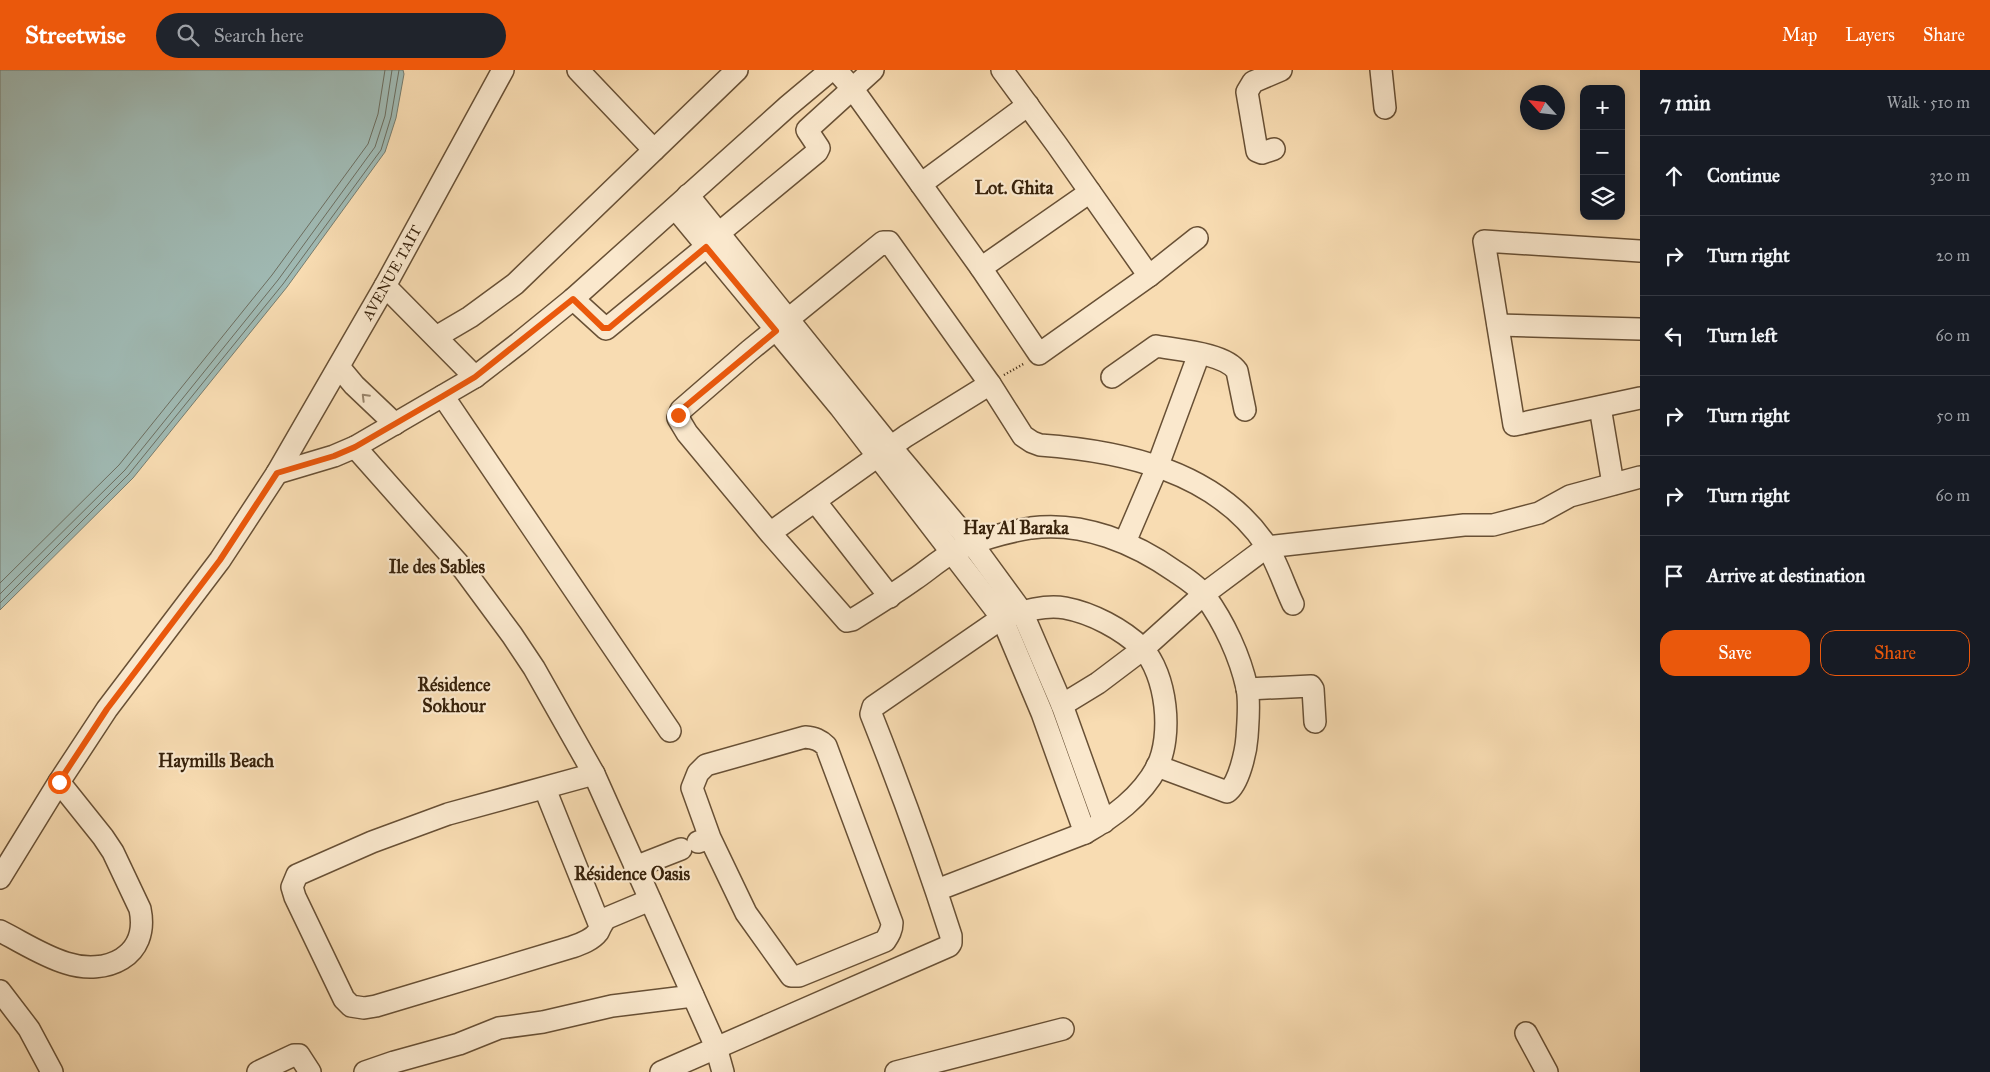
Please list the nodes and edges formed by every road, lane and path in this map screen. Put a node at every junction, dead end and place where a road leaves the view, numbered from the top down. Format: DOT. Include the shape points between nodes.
graph roads {
  1 [pos="503,70"];
  2 [pos="578,70"];
  3 [pos="737,70"];
  4 [pos="831,70"];
  5 [pos="836,70"];
  6 [pos="873,70"];
  7 [pos="1002,70"];
  8 [pos="1281,70"];
  9 [pos="1381,70"];
  10 [pos="852,88"];
  11 [pos="1028,105"];
  12 [pos="788,106"];
  13 [pos="1385,108"];
  14 [pos="808,130"];
  15 [pos="1274,149"];
  16 [pos="654,150"];
  17 [pos="921,184"];
  18 [pos="1090,192"];
  19 [pos="681,202"];
  20 [pos="1197,238"];
  21 [pos="713,240"];
  22 [pos="1640,251"];
  23 [pos="981,268"];
  24 [pos="1148,276"];
  25 [pos="385,286"];
  26 [pos="573,299"];
  27 [pos="783,325"];
  28 [pos="1498,325"];
  29 [pos="1640,329"];
  30 [pos="436,337"];
  31 [pos="1039,354"];
  32 [pos="1199,354"];
  33 [pos="339,366"];
  34 [pos="475,377"];
  35 [pos="1112,377"];
  36 [pos="990,384"];
  37 [pos="443,396"];
  38 [pos="1640,398"];
  39 [pos="1600,407"];
  40 [pos="1245,410"];
  41 [pos="395,424"];
  42 [pos="355,447"];
  43 [pos="885,452"];
  44 [pos="1158,465"];
  45 [pos="277,473"];
  46 [pos="1640,477"];
  47 [pos="1613,484"];
  48 [pos="815,501"];
  49 [pos="770,533"];
  50 [pos="1125,542"];
  51 [pos="972,545"];
  52 [pos="1267,547"];
  53 [pos="952,552"];
  54 [pos="1204,594"];
  55 [pos="890,597"];
  56 [pos="1293,604"];
  57 [pos="1012,615"];
  58 [pos="1143,649"];
  59 [pos="1248,689"];
  60 [pos="1062,705"];
  61 [pos="1315,722"];
  62 [pos="670,731"];
  63 [pos="1157,766"];
  64 [pos="594,774"];
  65 [pos="59,782"];
  66 [pos="545,789"];
  67 [pos="1104,822"];
  68 [pos="1085,833"];
  69 [pos="696,843"];
  70 [pos="636,867"];
  71 [pos="0,878"];
  72 [pos="937,890"];
  73 [pos="650,900"];
  74 [pos="600,926"];
  75 [pos="0,931"];
  76 [pos="0,991"];
  77 [pos="693,996"];
  78 [pos="1063,1029"];
  79 [pos="1526,1033"];
  80 [pos="716,1047"];
  81 [pos="52,1072"];
  82 [pos="258,1072"];
  83 [pos="310,1072"];
  84 [pos="365,1072"];
  85 [pos="661,1072"];
  86 [pos="723,1072"];
  87 [pos="896,1072"];
  88 [pos="1548,1072"];
  1 -- 25 [label="street, AVENUE TAIT"];
  2 -- 16 [label="street"];
  3 -- 16 [label="street"];
  4 -- 12 [label="street"];
  5 -- 10 [label="street"];
  6 -- 10 [label="street"];
  7 -- 11 [label="street"];
  8 -- 15 [label="street" via="1253,82 1247,92 1257,151"];
  9 -- 13 [label="street"];
  10 -- 14 [label="street"];
  10 -- 17 [label="street"];
  11 -- 17 [label="street"];
  11 -- 18 [label="street"];
  12 -- 14 [label="street"];
  12 -- 19 [label="street"];
  14 -- 21 [label="street" via="819,150"];
  16 -- 30 [label="street" via="515,284"];
  17 -- 23 [label="street"];
  18 -- 23 [label="street"];
  18 -- 24 [label="street"];
  19 -- 21 [label="street"];
  19 -- 26 [label="street"];
  20 -- 24 [label="street"];
  21 -- 26 [label="street" via="606,329"];
  21 -- 27 [label="street"];
  22 -- 28 [label="street" via="1484,241"];
  23 -- 31 [label="street"];
  24 -- 31 [label="street"];
  25 -- 30 [label="street"];
  25 -- 33 [label="street, AVENUE TAIT"];
  26 -- 34 [label="street"];
  27 -- 36 [label="street" via="886,242 892,245"];
  27 -- 43 [label="street"];
  27 -- 49 [label="street" via="678,415 687,433"];
  28 -- 29 [label="street"];
  28 -- 39 [label="street" via="1514,425"];
  30 -- 34 [label="street"];
  31 -- 36 [label="path"];
  32 -- 35 [label="street" via="1156,346"];
  32 -- 40 [label="street" via="1234,366"];
  32 -- 44 [label="street"];
  41 -- 33 [label="street, one-way"];
  33 -- 45 [label="street, AVENUE TAIT"];
  34 -- 37 [label="street"];
  36 -- 43 [label="street" via="942,412"];
  36 -- 44 [label="street" via="1023,436 1032,442"];
  37 -- 41 [label="street"];
  37 -- 62 [label="street"];
  38 -- 39 [label="street"];
  39 -- 47 [label="street"];
  41 -- 42 [label="street"];
  42 -- 45 [label="street"];
  42 -- 64 [label="street" via="464,570 512,635"];
  43 -- 48 [label="street"];
  43 -- 51 [label="street"];
  43 -- 53 [label="street"];
  44 -- 50 [label="street"];
  44 -- 52 [label="street" via="1178,473 1230,507 1249,523"];
  45 -- 65 [label="street, AVENUE TAIT" via="220,560 107,709"];
  46 -- 47 [label="street"];
  47 -- 52 [label="street" via="1570,496 1538,513 1493,525 1464,525"];
  48 -- 49 [label="street"];
  48 -- 55 [label="street"];
  49 -- 55 [label="street" via="846,620 852,620"];
  50 -- 51 [label="street" via="1083,530 1033,528"];
  50 -- 54 [label="street" via="1160,561"];
  51 -- 53 [label="street"];
  51 -- 57 [label="street"];
  52 -- 54 [label="street"];
  52 -- 56 [label="street"];
  53 -- 55 [label="street"];
  53 -- 57 [label="street"];
  54 -- 58 [label="street"];
  54 -- 59 [label="street" via="1238,656"];
  57 -- 58 [label="street" via="1064,607 1084,613 1121,632"];
  57 -- 60 [label="street"];
  57 -- 68 [label="street" via="1042,713"];
  57 -- 72 [label="street" via="871,710"];
  58 -- 60 [label="street"];
  58 -- 63 [label="street" via="1155,668 1166,718"];
  59 -- 61 [label="street" via="1311,686 1314,689"];
  59 -- 63 [label="street" via="1246,751 1230,791 1224,792"];
  60 -- 67 [label="street"];
  63 -- 67 [label="street" via="1125,807"];
  64 -- 66 [label="street"];
  64 -- 70 [label="street"];
  65 -- 71 [label="street, AVENUE TAIT"];
  65 -- 75 [label="street" via="113,852 140,909 140,939 130,954 99,966 68,964 53,959"];
  66 -- 74 [label="street"];
  66 -- 74 [label="street" via="448,814 372,842 298,875 292,887 344,998 357,1008 376,1006 572,947 592,938"];
  67 -- 68 [label="street"];
  68 -- 72 [label="street"];
  69 -- 69 [label="street" via="692,788 706,764 805,738 820,741 826,746 892,923 889,936 885,941 798,976 790,976"];
  69 -- 70 [label="street"];
  70 -- 73 [label="street"];
  72 -- 80 [label="street" via="951,936 948,946"];
  73 -- 74 [label="street" via="607,918"];
  73 -- 77 [label="street"];
  76 -- 81 [label="street" via="29,1029"];
  77 -- 80 [label="street"];
  77 -- 84 [label="street" via="612,1006 543,1022 499,1028 459,1044"];
  78 -- 87 [label="street"];
  79 -- 88 [label="street"];
  80 -- 85 [label="street"];
  80 -- 86 [label="street"];
  82 -- 83 [label="street" via="300,1055"];
}
